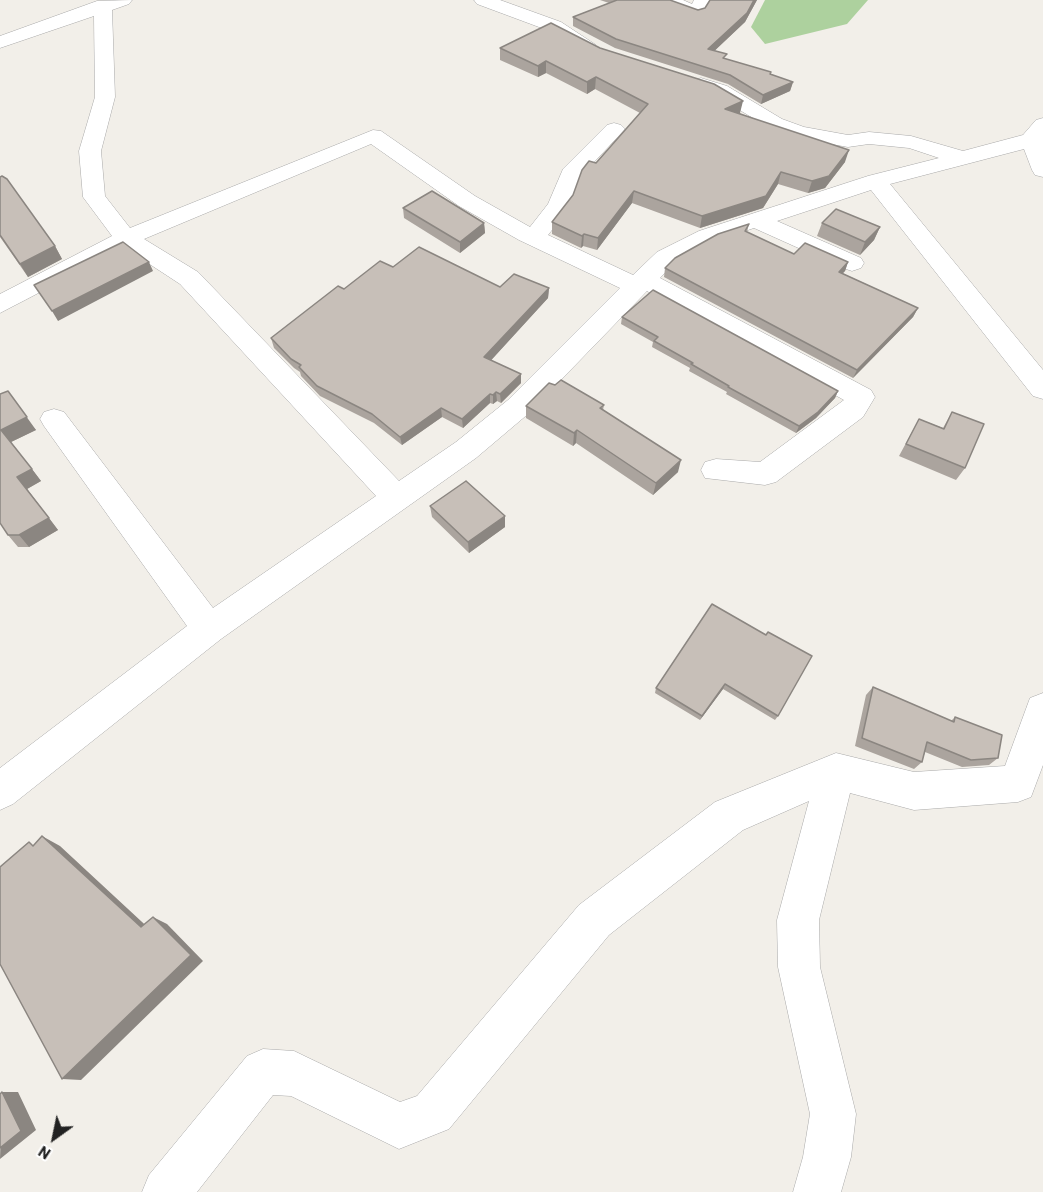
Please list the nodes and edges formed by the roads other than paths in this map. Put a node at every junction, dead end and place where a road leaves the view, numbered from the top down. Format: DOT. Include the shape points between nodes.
graph roads {
  1 [pos="483,0"];
  2 [pos="668,0"];
  3 [pos="704,0"];
  4 [pos="114,3"];
  5 [pos="0,42"];
  6 [pos="607,54"];
  7 [pos="679,77"];
  8 [pos="615,129"];
  9 [pos="1039,134"];
  10 [pos="965,159"];
  11 [pos="1043,170"];
  12 [pos="876,181"];
  13 [pos="755,220"];
  14 [pos="126,238"];
  15 [pos="533,238"];
  16 [pos="852,263"];
  17 [pos="640,283"];
  18 [pos="0,305"];
  19 [pos="1043,389"];
  20 [pos="54,419"];
  21 [pos="716,470"];
  22 [pos="396,498"];
  23 [pos="209,628"];
  24 [pos="1043,710"];
  25 [pos="836,771"];
  26 [pos="0,791"];
  27 [pos="166,1192"];
  28 [pos="817,1192"];
  1 -- 6 [label="street" via="554,26"];
  2 -- 3 [label="street" via="696,12"];
  4 -- 5 [label="street"];
  4 -- 14 [label="street" via="105,97 90,151 94,197"];
  7 -- 10 [label="street" via="720,90 799,133 848,141 869,138 911,142"];
  8 -- 15 [label="street" via="571,174 559,206"];
  9 -- 10 [label="street"];
  9 -- 11 [label="street"];
  10 -- 12 [label="street"];
  12 -- 13 [label="street"];
  12 -- 19 [label="street"];
  13 -- 16 [label="street"];
  13 -- 17 [label="street" via="707,236 666,257"];
  14 -- 15 [label="street" via="373,136 467,201"];
  14 -- 18 [label="street"];
  14 -- 22 [label="street" via="189,278"];
  15 -- 17 [label="street"];
  17 -- 21 [label="street" via="861,397 853,410 765,474"];
  17 -- 22 [label="street" via="518,407 466,450"];
  20 -- 23 [label="street"];
  22 -- 23 [label="street"];
  23 -- 26 [label="street"];
  24 -- 25 [label="street" via="1018,784 914,791"];
  25 -- 27 [label="street" via="729,816 594,920 433,1113 399,1126 294,1074 263,1072"];
  25 -- 28 [label="street" via="798,920 799,967 833,1114"];
}
